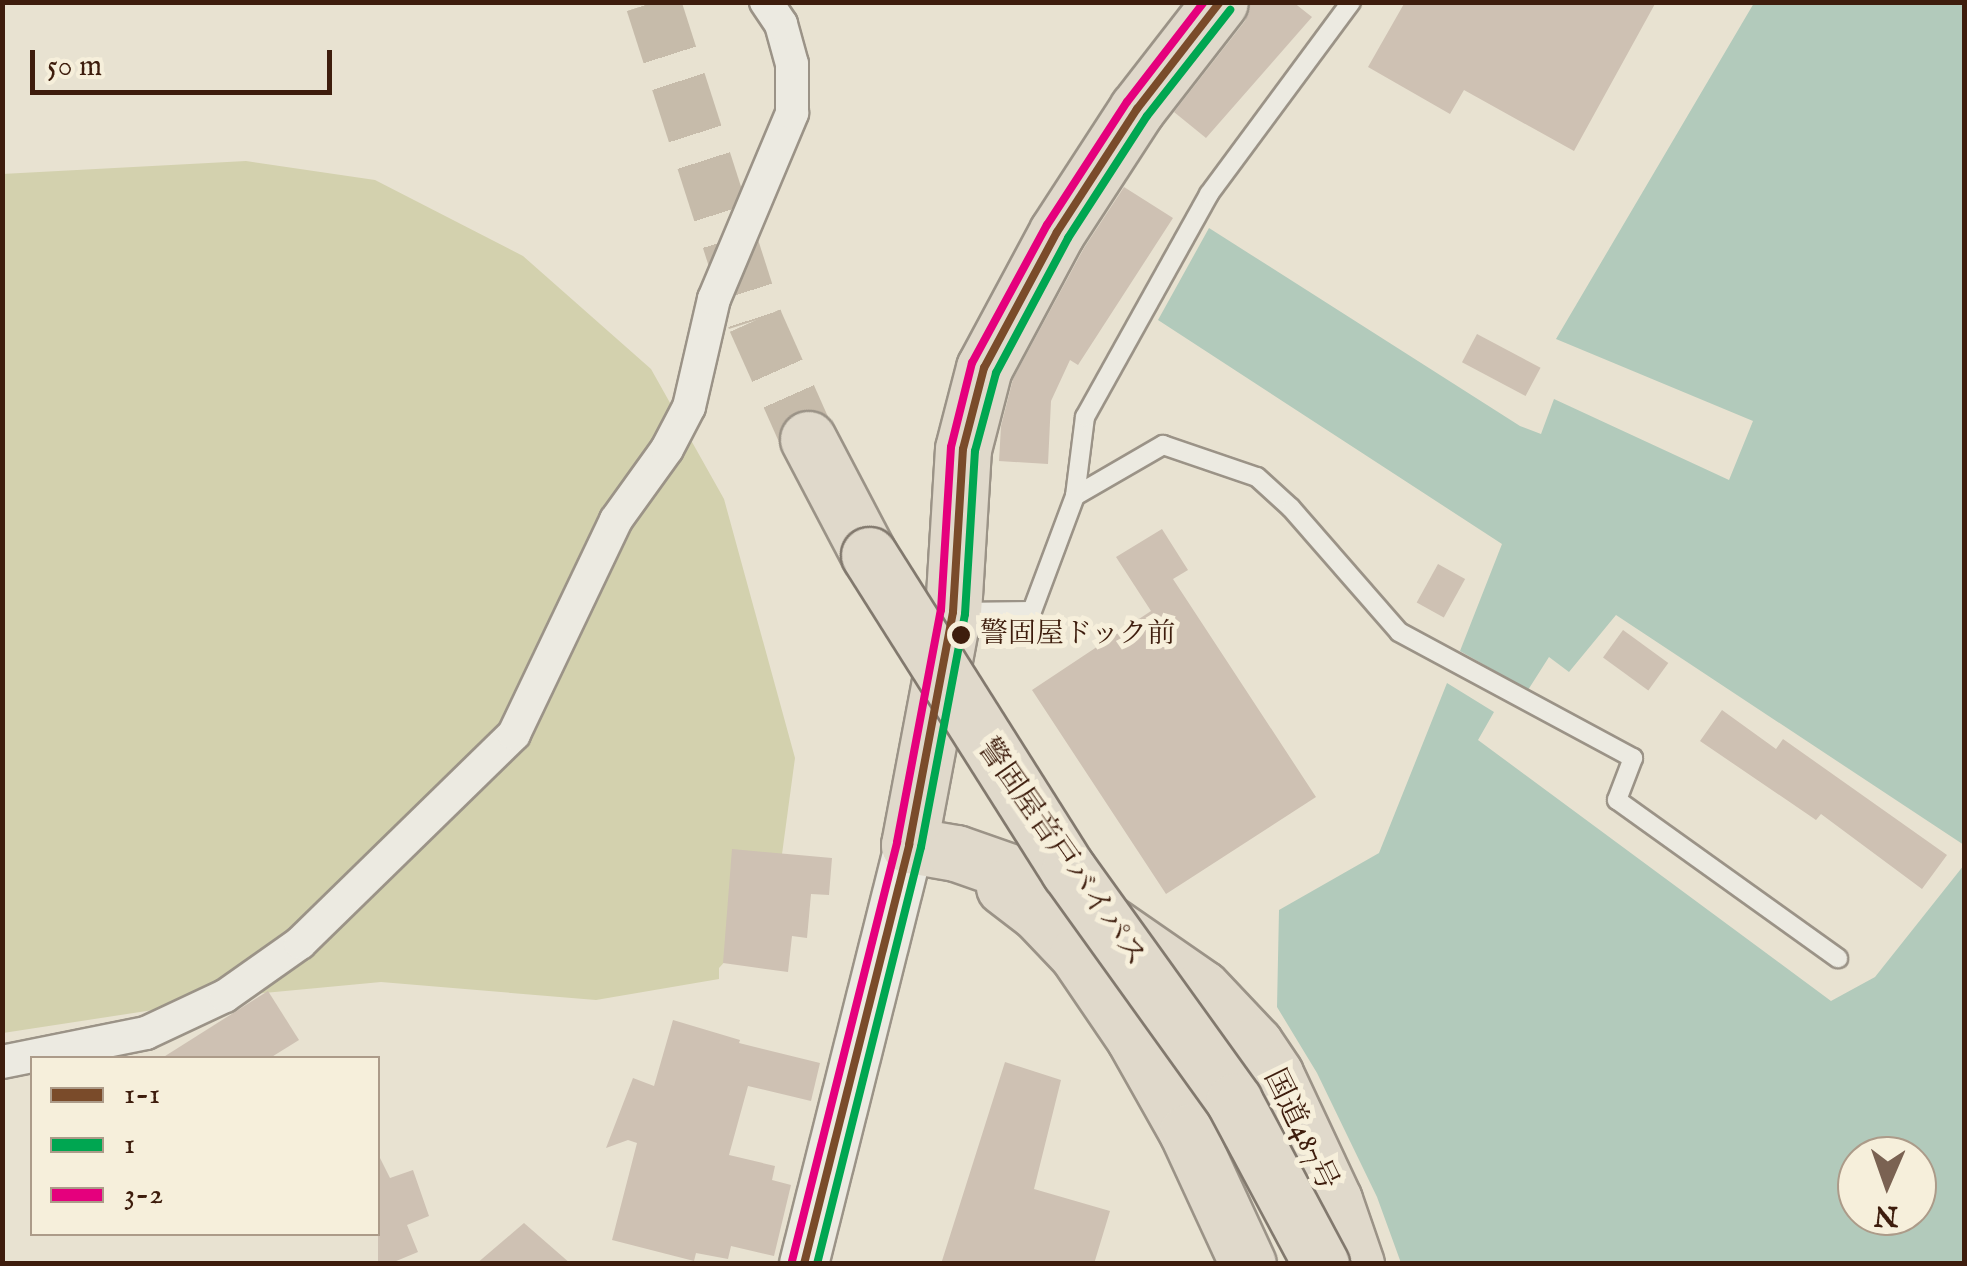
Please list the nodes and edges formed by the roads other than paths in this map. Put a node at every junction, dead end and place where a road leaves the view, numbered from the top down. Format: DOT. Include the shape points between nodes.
graph roads {
  1 [pos="766,2"];
  2 [pos="1220,2"];
  3 [pos="1352,2"];
  4 [pos="808,438"];
  5 [pos="1075,496"];
  6 [pos="953,612"];
  7 [pos="909,845"];
  8 [pos="1838,958"];
  9 [pos="30,1056"];
  10 [pos="32,1056"];
  11 [pos="2,1062"];
  12 [pos="804,1264"];
  13 [pos="1248,1264"];
  14 [pos="1322,1264"];
  15 [pos="1356,1264"];
  1 -- 10 [label="street" via="781,24 792,64 792,113 714,299 689,407 616,520 514,734 300,943 225,996 146,1033"];
  2 -- 6 [label="highway" via="1137,109 1066,217 984,368 963,449"];
  3 -- 5 [label="lane" via="1209,194 1084,417"];
  4 -- 14 [label="highway, 警固屋音戸バイパス, bridge" via="869,555 1069,871 1234,1100"];
  5 -- 6 [label="lane" via="1032,610"];
  5 -- 8 [label="lane" via="1163,445 1257,477 1399,632 1632,758 1617,800"];
  6 -- 7 [label="highway"];
  7 -- 12 [label="street"];
  7 -- 13 [label="highway" via="1010,890 1077,954 1187,1132"];
  7 -- 15 [label="highway, 国道487号" via="956,853 1058,890 1202,988 1275,1074"];
  9 -- 11 [label="street"];
}
